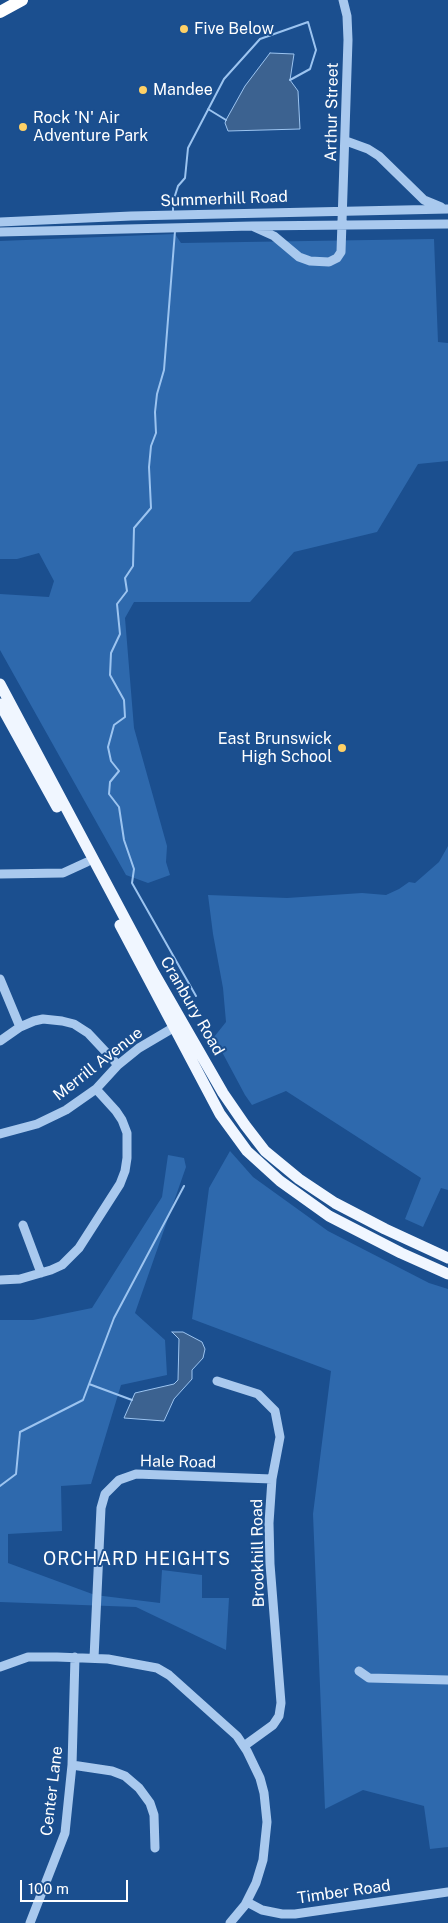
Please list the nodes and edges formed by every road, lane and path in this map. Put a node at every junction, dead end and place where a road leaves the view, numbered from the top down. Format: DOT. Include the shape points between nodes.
graph roads {
  1 [pos="22,0"];
  2 [pos="343,0"];
  3 [pos="0,12"];
  4 [pos="346,141"];
  5 [pos="448,209"];
  6 [pos="343,210"];
  7 [pos="0,222"];
  8 [pos="343,224"];
  9 [pos="448,224"];
  10 [pos="252,226"];
  11 [pos="0,232"];
  12 [pos="0,684"];
  13 [pos="0,704"];
  14 [pos="87,862"];
  15 [pos="0,874"];
  16 [pos="0,979"];
  17 [pos="179,1025"];
  18 [pos="20,1027"];
  19 [pos="0,1041"];
  20 [pos="118,1065"];
  21 [pos="96,1089"];
  22 [pos="0,1134"];
  23 [pos="23,1224"];
  24 [pos="448,1258"];
  25 [pos="41,1273"];
  26 [pos="448,1274"];
  27 [pos="0,1280"];
  28 [pos="217,1381"];
  29 [pos="272,1479"];
  30 [pos="75,1657"];
  31 [pos="94,1658"];
  32 [pos="0,1667"];
  33 [pos="359,1671"];
  34 [pos="448,1680"];
  35 [pos="244,1746"];
  36 [pos="72,1765"];
  37 [pos="155,1848"];
  38 [pos="448,1892"];
  39 [pos="247,1902"];
  40 [pos="30,1923"];
  41 [pos="230,1923"];
  1 -- 3 [label="highway"];
  2 -- 4 [label="street, Arthur Street" via="348,40"];
  4 -- 5 [label="street" via="379,156 424,200"];
  4 -- 6 [label="street, Arthur Street"];
  5 -- 6 [label="street, Summerhill Road"];
  6 -- 7 [label="street, Summerhill Road"];
  6 -- 8 [label="street, Arthur Street"];
  8 -- 9 [label="street, Summerhill Road"];
  8 -- 10 [label="street, Summerhill Road"];
  8 -- 10 [label="street, Arthur Street" via="341,252 337,258 325,262 303,259 274,236"];
  10 -- 11 [label="street, Summerhill Road"];
  12 -- 17 [label="main road, Cranbury Road"];
  13 -- 14 [label="main road, Cranbury Road"];
  14 -- 15 [label="street" via="63,873"];
  14 -- 17 [label="main road, Cranbury Road"];
  16 -- 18 [label="street"];
  17 -- 20 [label="street, Merrill Avenue" via="139,1048"];
  17 -- 24 [label="main road, Cranbury Road" via="244,1125 265,1151 335,1202"];
  17 -- 26 [label="main road, Cranbury Road" via="220,1114 247,1151 280,1181 329,1216"];
  18 -- 19 [label="street"];
  18 -- 20 [label="street" via="43,1019 74,1024 88,1033"];
  20 -- 21 [label="street, Merrill Avenue"];
  21 -- 22 [label="street, Merrill Avenue" via="51,1118"];
  21 -- 25 [label="street" via="122,1120 128,1142 125,1171 79,1248 62,1264"];
  23 -- 25 [label="street"];
  25 -- 27 [label="street"];
  28 -- 29 [label="street, Brookhill Road" via="258,1394 275,1411 280,1437"];
  29 -- 31 [label="street, Hale Road" via="136,1474 119,1480 106,1494 101,1508"];
  29 -- 35 [label="street, Brookhill Road" via="270,1564 281,1703 279,1716 273,1725"];
  30 -- 31 [label="street"];
  30 -- 32 [label="street" via="28,1657"];
  30 -- 36 [label="street, Center Lane"];
  31 -- 35 [label="street" via="129,1661 157,1668 169,1675"];
  33 -- 34 [label="street" via="369,1678"];
  35 -- 39 [label="street" via="260,1778 267,1822 260,1872"];
  36 -- 37 [label="street" via="112,1771 125,1776 139,1788 154,1815"];
  36 -- 40 [label="street, Center Lane" via="65,1833"];
  38 -- 39 [label="street, Timber Road" via="295,1914 262,1910"];
  39 -- 41 [label="street"];
}
